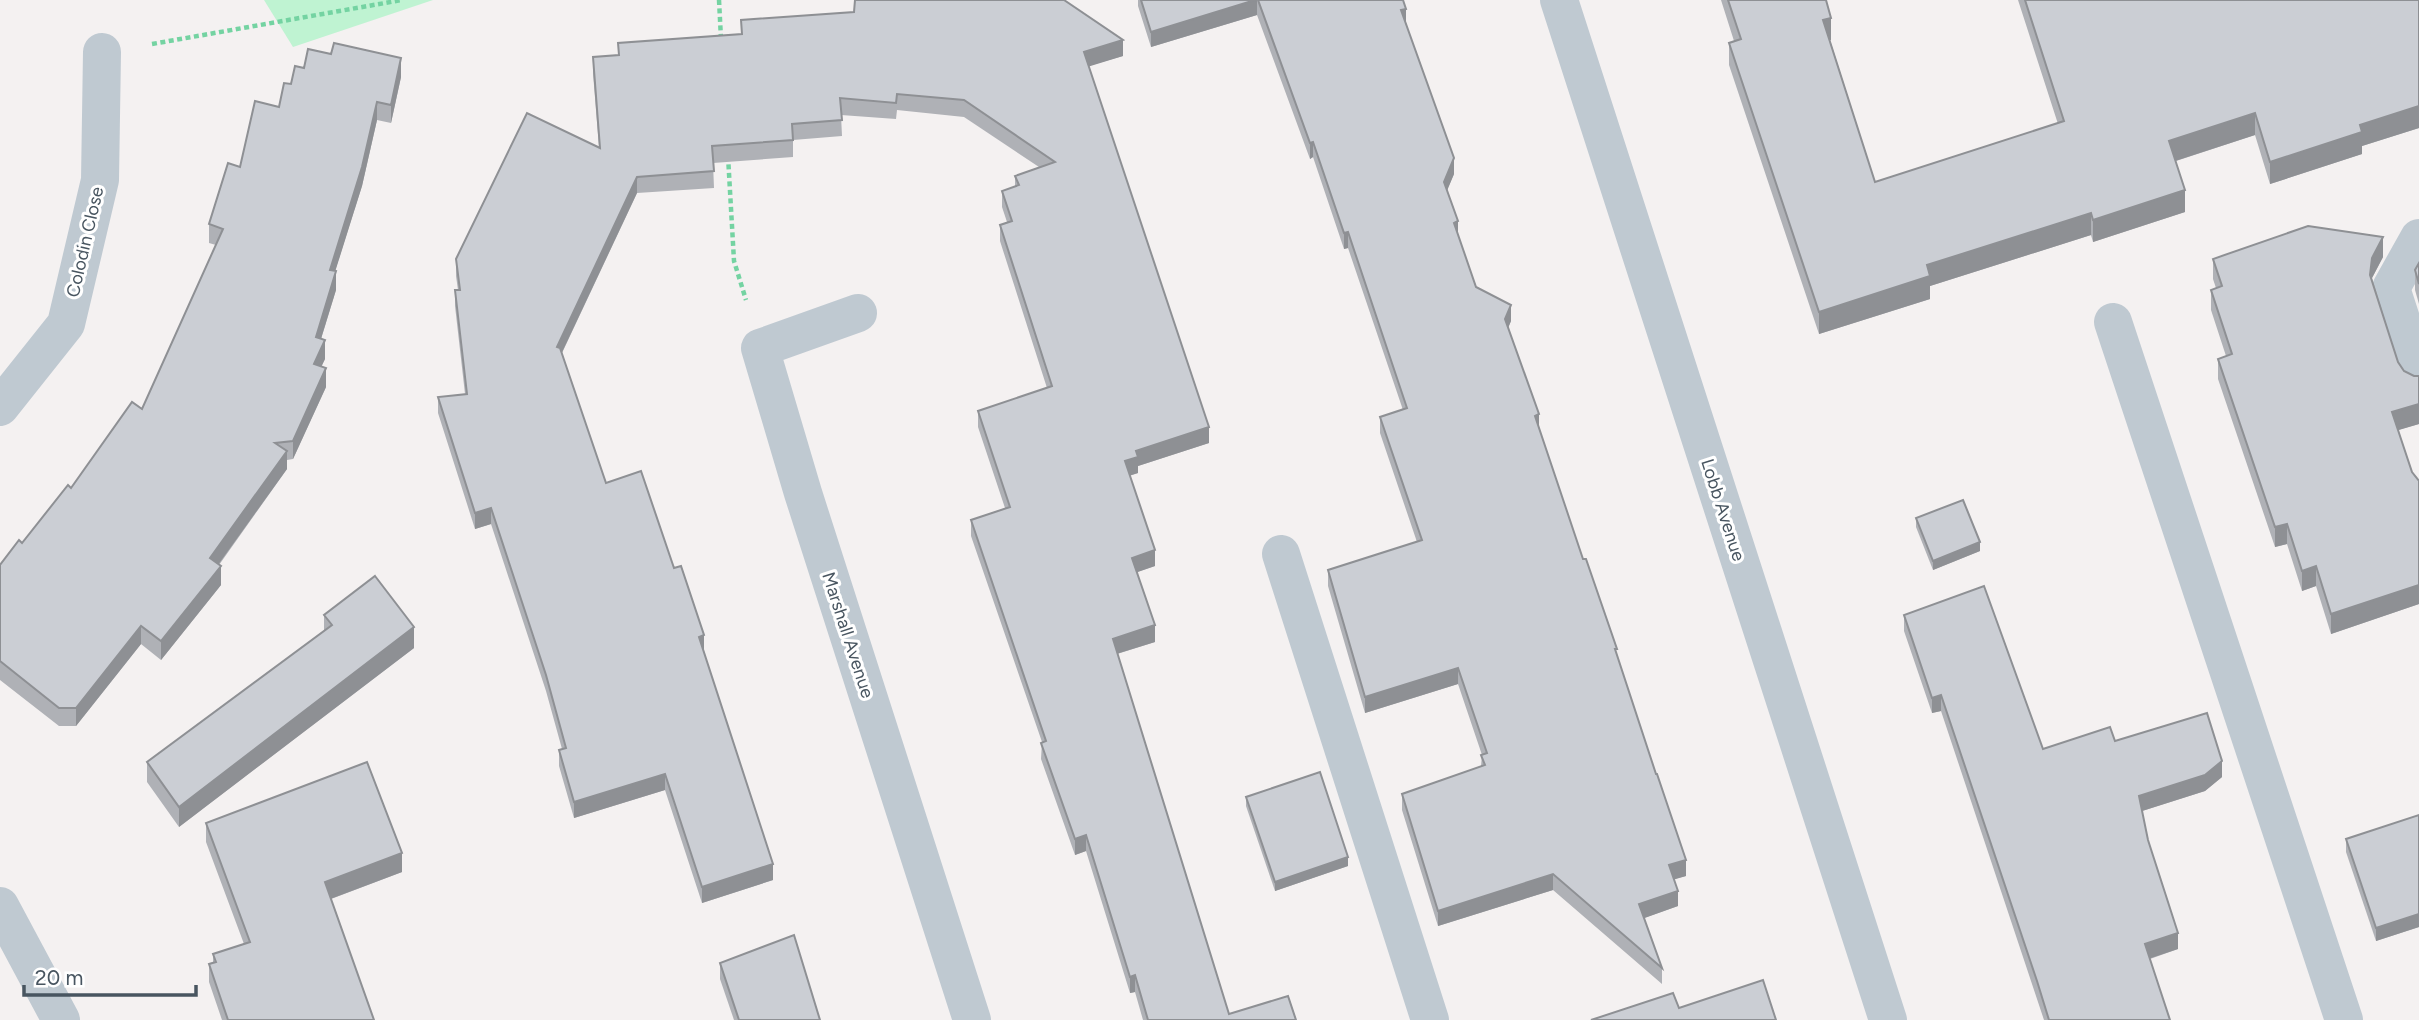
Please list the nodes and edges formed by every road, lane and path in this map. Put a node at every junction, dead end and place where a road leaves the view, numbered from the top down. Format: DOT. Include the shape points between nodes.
graph roads {
  1 [pos="402,0"];
  2 [pos="719,0"];
  3 [pos="1559,0"];
  4 [pos="721,41"];
  5 [pos="102,52"];
  6 [pos="728,151"];
  7 [pos="2419,239"];
  8 [pos="858,313"];
  9 [pos="2113,322"];
  10 [pos="760,348"];
  11 [pos="2419,375"];
  12 [pos="0,407"];
  13 [pos="1281,554"];
  14 [pos="0,906"];
  15 [pos="61,1020"];
  16 [pos="972,1020"];
  17 [pos="1430,1020"];
  18 [pos="1888,1020"];
  19 [pos="2344,1020"];
  1 -- 5 [label="path"];
  2 -- 4 [label="path"];
  3 -- 18 [label="street, Lobb Avenue"];
  5 -- 12 [label="street, Colodin Close" via="100,180 66,324"];
  6 -- 10 [label="path" via="734,261"];
  7 -- 11 [label="street" via="2391,289"];
  8 -- 10 [label="street"];
  9 -- 19 [label="street"];
  10 -- 16 [label="street, Marshall Avenue"];
  13 -- 17 [label="street"];
  14 -- 15 [label="street"];
}
